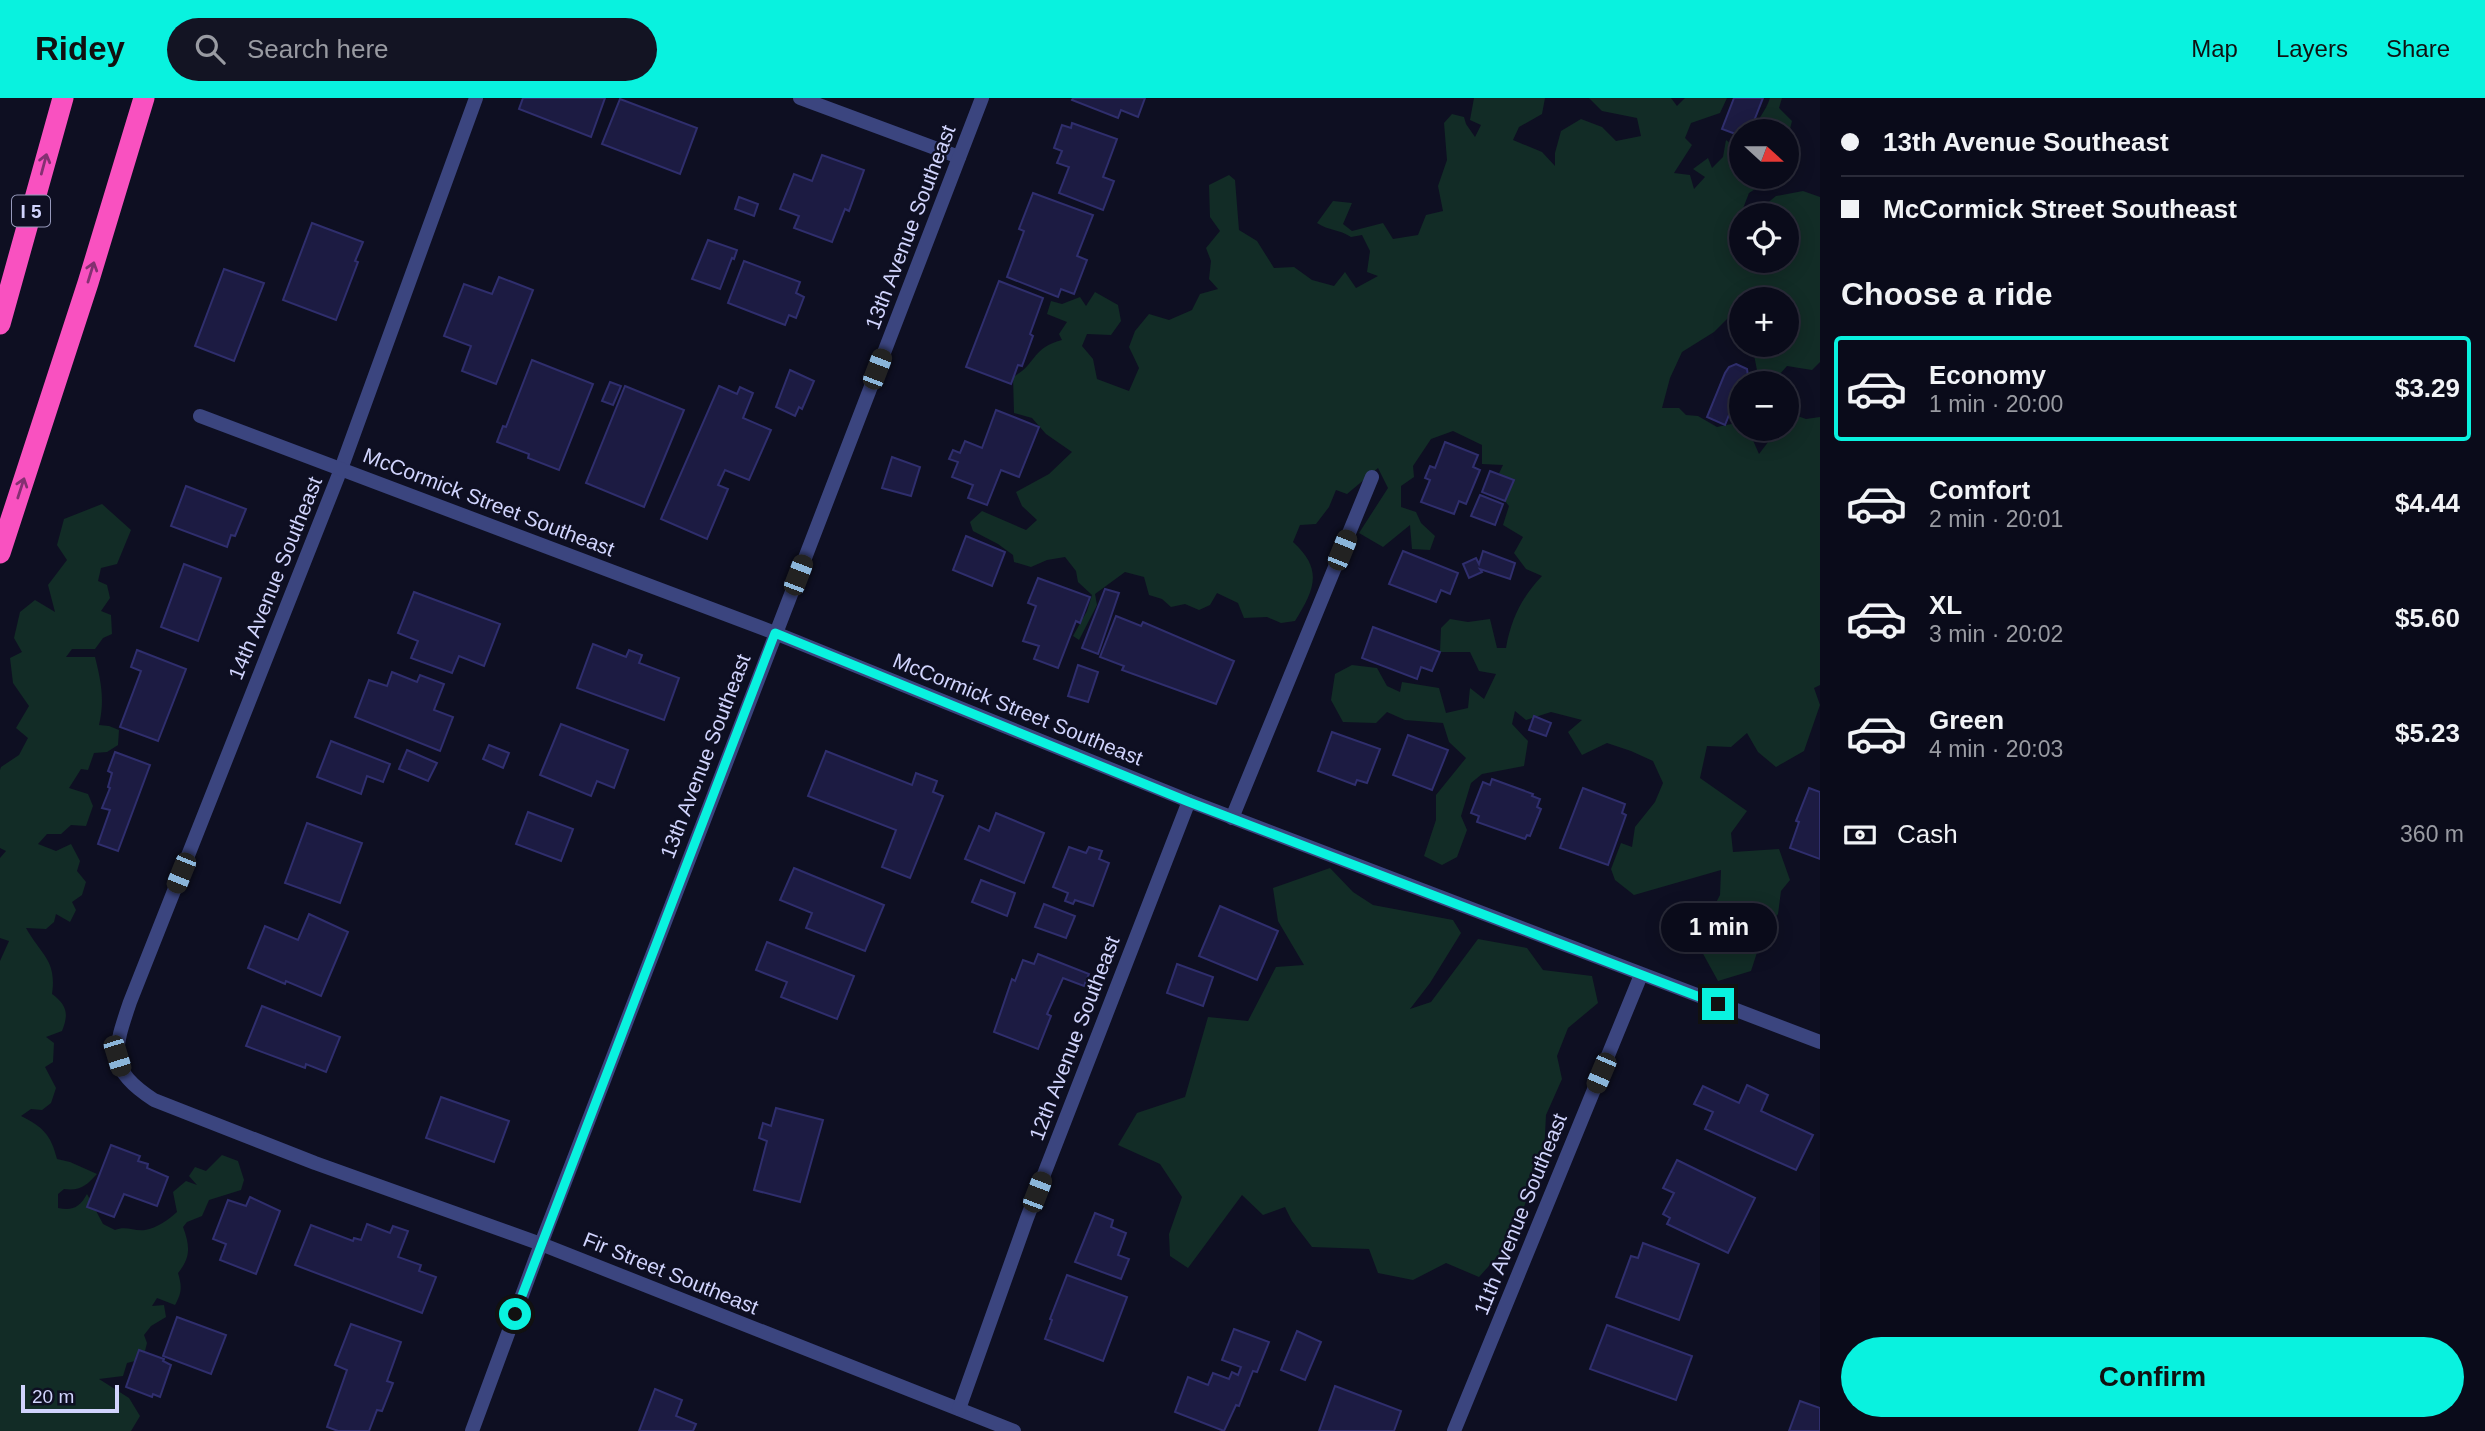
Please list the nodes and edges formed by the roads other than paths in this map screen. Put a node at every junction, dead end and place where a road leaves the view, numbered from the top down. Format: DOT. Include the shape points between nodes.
graph roads {
  1 [pos="63,98"];
  2 [pos="144,98"];
  3 [pos="477,98"];
  4 [pos="800,98"];
  5 [pos="982,98"];
  6 [pos="959,157"];
  7 [pos="0,324"];
  8 [pos="200,416"];
  9 [pos="341,468"];
  10 [pos="1372,477"];
  11 [pos="0,553"];
  12 [pos="775,633"];
  13 [pos="1189,802"];
  14 [pos="1232,818"];
  15 [pos="1641,975"];
  16 [pos="1820,1042"];
  17 [pos="122,1072"];
  18 [pos="541,1244"];
  19 [pos="959,1409"];
  20 [pos="1010,1430"];
  21 [pos="472,1431"];
  22 [pos="1454,1431"];
  7 -- 1 [label="highway, I 5, one-way"];
  11 -- 2 [label="highway, one-way"];
  3 -- 9 [label="street, 14th Avenue Southeast"];
  4 -- 6 [label="street"];
  5 -- 6 [label="street, 13th Avenue Southeast"];
  6 -- 12 [label="street, 13th Avenue Southeast"];
  8 -- 9 [label="street, McCormick Street Southeast"];
  9 -- 12 [label="street, McCormick Street Southeast"];
  9 -- 17 [label="street, 14th Avenue Southeast" via="130,1003 119,1035 117,1056"];
  10 -- 14 [label="street"];
  12 -- 13 [label="street, McCormick Street Southeast"];
  12 -- 18 [label="street, 13th Avenue Southeast"];
  13 -- 14 [label="street, McCormick Street Southeast"];
  13 -- 19 [label="street, 12th Avenue Southeast" via="1027,1218"];
  14 -- 15 [label="street, McCormick Street Southeast"];
  15 -- 16 [label="street, McCormick Street Southeast"];
  15 -- 22 [label="street, 11th Avenue Southeast"];
  17 -- 18 [label="street, Fir Street Southeast" via="155,1100"];
  18 -- 19 [label="street, Fir Street Southeast"];
  18 -- 21 [label="street, 13th Avenue Southeast"];
  19 -- 20 [label="street, Fir Street Southeast"];
}
